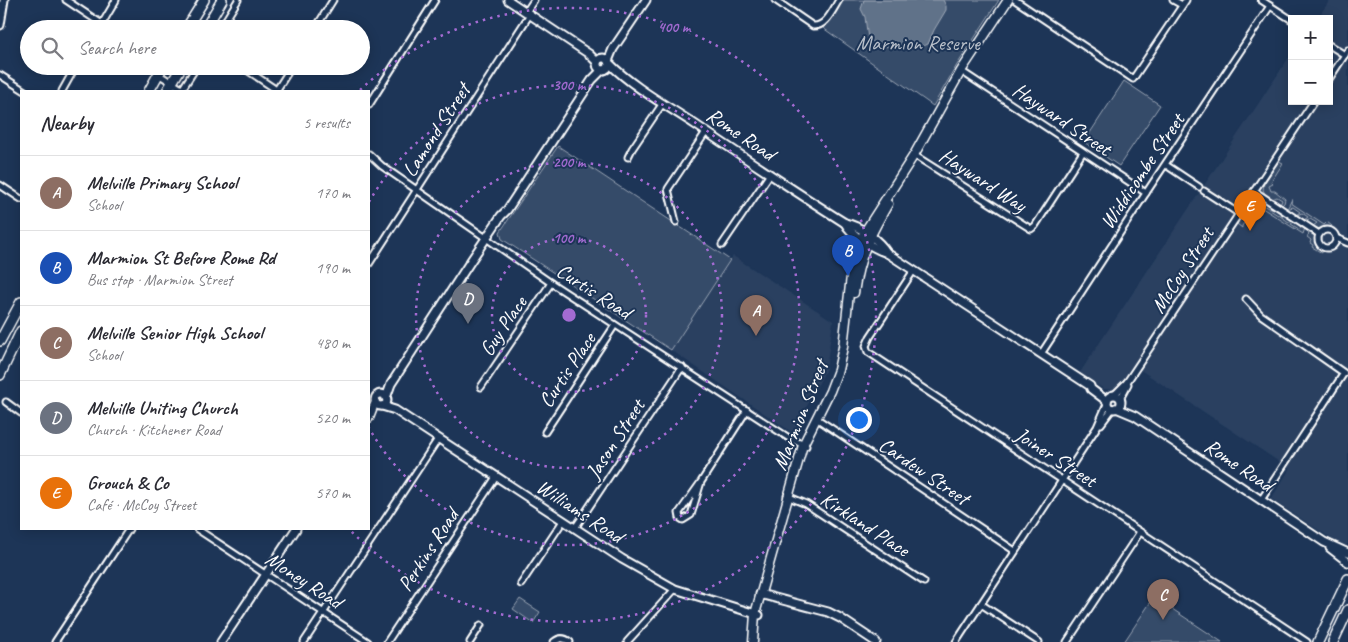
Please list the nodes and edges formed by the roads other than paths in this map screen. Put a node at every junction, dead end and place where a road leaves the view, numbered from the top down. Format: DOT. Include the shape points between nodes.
graph roads {
  1 [pos="4,0"];
  2 [pos="66,0"];
  3 [pos="116,0"];
  4 [pos="204,0"];
  5 [pos="222,0"];
  6 [pos="238,0"];
  7 [pos="333,0"];
  8 [pos="435,0"];
  9 [pos="508,0"];
  10 [pos="534,0"];
  11 [pos="646,0"];
  12 [pos="775,0"];
  13 [pos="839,0"];
  14 [pos="1008,0"];
  15 [pos="1014,0"];
  16 [pos="1173,0"];
  17 [pos="1186,0"];
  18 [pos="1261,0"];
  19 [pos="1182,6"];
  20 [pos="1270,6"];
  21 [pos="528,13"];
  22 [pos="1288,17"];
  23 [pos="92,20"];
  24 [pos="104,20"];
  25 [pos="192,20"];
  26 [pos="210,20"];
  27 [pos="226,20"];
  28 [pos="321,20"];
  29 [pos="0,25"];
  30 [pos="1333,47"];
  31 [pos="1346,52"];
  32 [pos="603,63"];
  33 [pos="963,72"];
  34 [pos="1333,73"];
  35 [pos="71,75"];
  36 [pos="158,75"];
  37 [pos="165,75"];
  38 [pos="177,75"];
  39 [pos="191,75"];
  40 [pos="254,75"];
  41 [pos="287,75"];
  42 [pos="0,76"];
  43 [pos="172,83"];
  44 [pos="23,90"];
  45 [pos="63,90"];
  46 [pos="150,90"];
  47 [pos="168,90"];
  48 [pos="182,90"];
  49 [pos="276,90"];
  50 [pos="278,90"];
  51 [pos="370,103"];
  52 [pos="663,103"];
  53 [pos="1311,105"];
  54 [pos="706,132"];
  55 [pos="1083,152"];
  56 [pos="370,155"];
  57 [pos="916,156"];
  58 [pos="628,157"];
  59 [pos="1166,165"];
  60 [pos="770,174"];
  61 [pos="0,185"];
  62 [pos="1199,187"];
  63 [pos="416,190"];
  64 [pos="1204,191"];
  65 [pos="1254,191"];
  66 [pos="1146,193"];
  67 [pos="20,198"];
  68 [pos="1238,213"];
  69 [pos="676,222"];
  70 [pos="1319,234"];
  71 [pos="866,237"];
  72 [pos="1336,238"];
  73 [pos="488,239"];
  74 [pos="1348,243"];
  75 [pos="722,245"];
  76 [pos="370,262"];
  77 [pos="914,270"];
  78 [pos="551,283"];
  79 [pos="1246,298"];
  80 [pos="20,304"];
  81 [pos="616,325"];
  82 [pos="20,333"];
  83 [pos="0,343"];
  84 [pos="11,349"];
  85 [pos="1041,354"];
  86 [pos="682,367"];
  87 [pos="0,375"];
  88 [pos="482,387"];
  89 [pos="370,394"];
  90 [pos="381,400"];
  91 [pos="6,402"];
  92 [pos="1114,402"];
  93 [pos="747,410"];
  94 [pos="20,412"];
  95 [pos="370,416"];
  96 [pos="818,419"];
  97 [pos="545,432"];
  98 [pos="438,439"];
  99 [pos="805,446"];
  100 [pos="496,477"];
  101 [pos="1063,481"];
  102 [pos="701,482"];
  103 [pos="789,497"];
  104 [pos="1261,500"];
  105 [pos="563,521"];
  106 [pos="575,528"];
  107 [pos="128,530"];
  108 [pos="199,530"];
  109 [pos="295,530"];
  110 [pos="1140,532"];
  111 [pos="1324,542"];
  112 [pos="1015,551"];
  113 [pos="1348,553"];
  114 [pos="1348,562"];
  115 [pos="266,574"];
  116 [pos="1348,579"];
  117 [pos="924,582"];
  118 [pos="521,584"];
  119 [pos="675,589"];
  120 [pos="762,594"];
  121 [pos="981,604"];
  122 [pos="1348,610"];
  123 [pos="324,612"];
  124 [pos="757,614"];
  125 [pos="481,625"];
  126 [pos="55,642"];
  127 [pos="221,642"];
  128 [pos="304,642"];
  129 [pos="368,642"];
  130 [pos="387,642"];
  131 [pos="470,642"];
  132 [pos="554,642"];
  133 [pos="570,642"];
  134 [pos="627,642"];
  135 [pos="753,642"];
  136 [pos="758,642"];
  137 [pos="876,642"];
  138 [pos="956,642"];
  139 [pos="1038,642"];
  140 [pos="1066,642"];
  141 [pos="1307,642"];
  142 [pos="1318,642"];
  143 [pos="1333,642"];
  1 -- 29 [label="street"];
  2 -- 23 [label="street"];
  3 -- 24 [label="street"];
  4 -- 25 [label="highway"];
  5 -- 26 [label="highway"];
  6 -- 27 [label="street"];
  7 -- 28 [label="street"];
  8 -- 51 [label="street"];
  9 -- 21 [label="street, Rome Road"];
  10 -- 21 [label="street, Lamond Street"];
  11 -- 32 [label="street"];
  12 -- 13 [label="street" via="813,26 823,24"];
  14 -- 33 [label="main road, Marmion Street"];
  15 -- 19 [label="street" via="1133,79"];
  15 -- 33 [label="main road, Marmion Street"];
  16 -- 19 [label="street"];
  17 -- 19 [label="street"];
  18 -- 20 [label="street"];
  20 -- 22 [label="street"];
  20 -- 59 [label="street, Widdicombe Street"];
  21 -- 32 [label="street, Rome Road"];
  21 -- 63 [label="street, Lamond Street"];
  30 -- 31 [label="street"];
  31 -- 34 [label="street"];
  32 -- 52 [label="street, Rome Road"];
  32 -- 73 [label="street"];
  33 -- 55 [label="street, Hayward Street"];
  33 -- 57 [label="main road, Marmion Street"];
  35 -- 45 [label="street"];
  36 -- 46 [label="highway"];
  37 -- 43 [label="street"];
  38 -- 43 [label="highway"];
  39 -- 48 [label="street"];
  40 -- 49 [label="street"];
  41 -- 50 [label="street"];
  42 -- 44 [label="street"];
  43 -- 47 [label="highway"];
  43 -- 48 [label="street"];
  52 -- 54 [label="street, Rome Road"];
  52 -- 58 [label="street"];
  53 -- 65 [label="street, McCoy Street"];
  54 -- 60 [label="street, Rome Road"];
  54 -- 69 [label="street" via="668,189"];
  55 -- 57 [label="street, Hayward Way" via="1031,229"];
  55 -- 66 [label="street, Hayward Street"];
  56 -- 63 [label="street, Curtis Road"];
  57 -- 71 [label="main road, Marmion Street"];
  59 -- 62 [label="street"];
  59 -- 66 [label="street, Widdicombe Street"];
  60 -- 71 [label="street, Rome Road" via="845,223 848,230"];
  60 -- 75 [label="street"];
  61 -- 67 [label="street"];
  63 -- 73 [label="street, Curtis Road"];
  63 -- 76 [label="street, Lamond Street"];
  64 -- 68 [label="street"];
  65 -- 68 [label="street, McCoy Street"];
  65 -- 70 [label="street"];
  66 -- 85 [label="street, Widdicombe Street"];
  68 -- 92 [label="street, McCoy Street"];
  70 -- 72 [label="street" via="1329,230"];
  70 -- 72 [label="street" via="1318,241 1323,247 1331,247"];
  71 -- 77 [label="street, Rome Road" via="880,250"];
  71 -- 96 [label="main road, Marmion Street" via="843,369"];
  72 -- 74 [label="street"];
  73 -- 78 [label="street, Curtis Road"];
  73 -- 90 [label="street"];
  77 -- 85 [label="street, Rome Road"];
  77 -- 101 [label="street, Joiner Street" via="870,338 866,346 868,352"];
  78 -- 81 [label="street, Curtis Road"];
  78 -- 88 [label="street, Guy Place"];
  79 -- 104 [label="street" via="1261,316 1344,373"];
  80 -- 83 [label="highway"];
  81 -- 86 [label="street, Curtis Road"];
  81 -- 97 [label="street, Curtis Place"];
  82 -- 84 [label="highway"];
  83 -- 84 [label="highway"];
  84 -- 87 [label="highway"];
  85 -- 92 [label="street, Rome Road"];
  86 -- 93 [label="street, Curtis Road"];
  86 -- 106 [label="street, Jason Street"];
  89 -- 90 [label="street, Williams Road"];
  90 -- 95 [label="street"];
  90 -- 98 [label="street, Williams Road"];
  91 -- 94 [label="street"];
  92 -- 101 [label="street, McCoy Street"];
  92 -- 104 [label="street, Rome Road"];
  93 -- 99 [label="street, Curtis Road"];
  93 -- 102 [label="street"];
  96 -- 99 [label="main road, Marmion Street"];
  96 -- 112 [label="street, Cardew Street"];
  98 -- 100 [label="street, Williams Road"];
  98 -- 123 [label="street"];
  99 -- 103 [label="main road, Marmion Street"];
  100 -- 105 [label="street, Williams Road"];
  100 -- 130 [label="street, Perkins Road"];
  101 -- 110 [label="street, Joiner Street"];
  101 -- 112 [label="street, McCoy Street"];
  102 -- 102 [label="street" via="691,515 683,520 678,513"];
  103 -- 117 [label="street, Kirkland Place" via="806,504"];
  103 -- 120 [label="main road, Marmion Street"];
  104 -- 111 [label="street, Rome Road"];
  105 -- 106 [label="street, Williams Road"];
  105 -- 118 [label="street"];
  106 -- 119 [label="street, Williams Road" via="622,560"];
  107 -- 126 [label="street"];
  108 -- 115 [label="street, Money Road"];
  109 -- 115 [label="street"];
  110 -- 140 [label="street"];
  110 -- 141 [label="street, Joiner Street"];
  111 -- 113 [label="street, Rome Road"];
  111 -- 114 [label="street, Rome Road"];
  112 -- 121 [label="street, McCoy Street"];
  115 -- 123 [label="street, Money Road"];
  115 -- 127 [label="street"];
  116 -- 142 [label="highway"];
  119 -- 124 [label="street, Williams Road"];
  119 -- 134 [label="street"];
  120 -- 124 [label="main road, Marmion Street"];
  120 -- 137 [label="street" via="828,612"];
  121 -- 138 [label="street, McCoy Street"];
  121 -- 139 [label="street"];
  122 -- 143 [label="highway"];
  123 -- 128 [label="street"];
  123 -- 129 [label="street, Money Road"];
  124 -- 135 [label="main road, Marmion Street"];
  124 -- 136 [label="main road, Marmion Street"];
  125 -- 131 [label="street"];
  132 -- 133 [label="street" via="560,638"];
}
